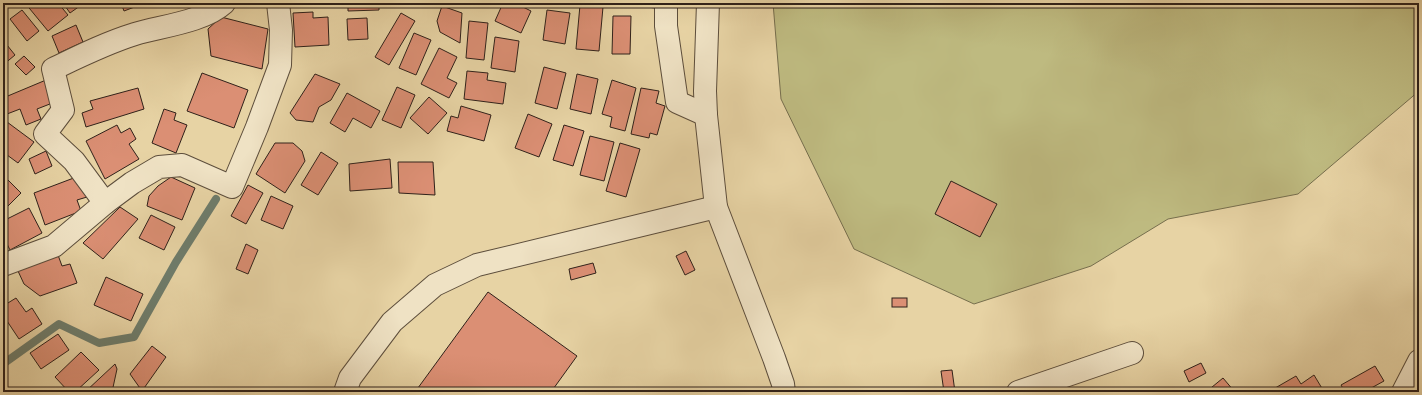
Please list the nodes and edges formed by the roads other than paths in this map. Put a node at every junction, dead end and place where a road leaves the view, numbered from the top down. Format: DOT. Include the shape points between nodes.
graph roads {
  1 [pos="224,3"];
  2 [pos="278,3"];
  3 [pos="666,3"];
  4 [pos="708,3"];
  5 [pos="706,115"];
  6 [pos="105,203"];
  7 [pos="716,207"];
  8 [pos="3,265"];
  9 [pos="1132,353"];
  10 [pos="1419,361"];
  11 [pos="345,392"];
  12 [pos="784,392"];
  13 [pos="1018,392"];
  14 [pos="1403,392"];
  1 -- 6 [label="street" via="218,9 188,21 100,46 53,69 63,110 45,134 74,161"];
  2 -- 6 [label="street" via="281,30 280,65 232,187 182,165 159,167 132,182"];
  3 -- 5 [label="street" via="666,26 677,102"];
  4 -- 5 [label="street"];
  5 -- 7 [label="street"];
  6 -- 8 [label="street" via="54,246"];
  7 -- 11 [label="street" via="477,265 435,285 392,322 350,378"];
  7 -- 12 [label="street" via="774,358"];
  9 -- 13 [label="street"];
  10 -- 14 [label="street"];
}
